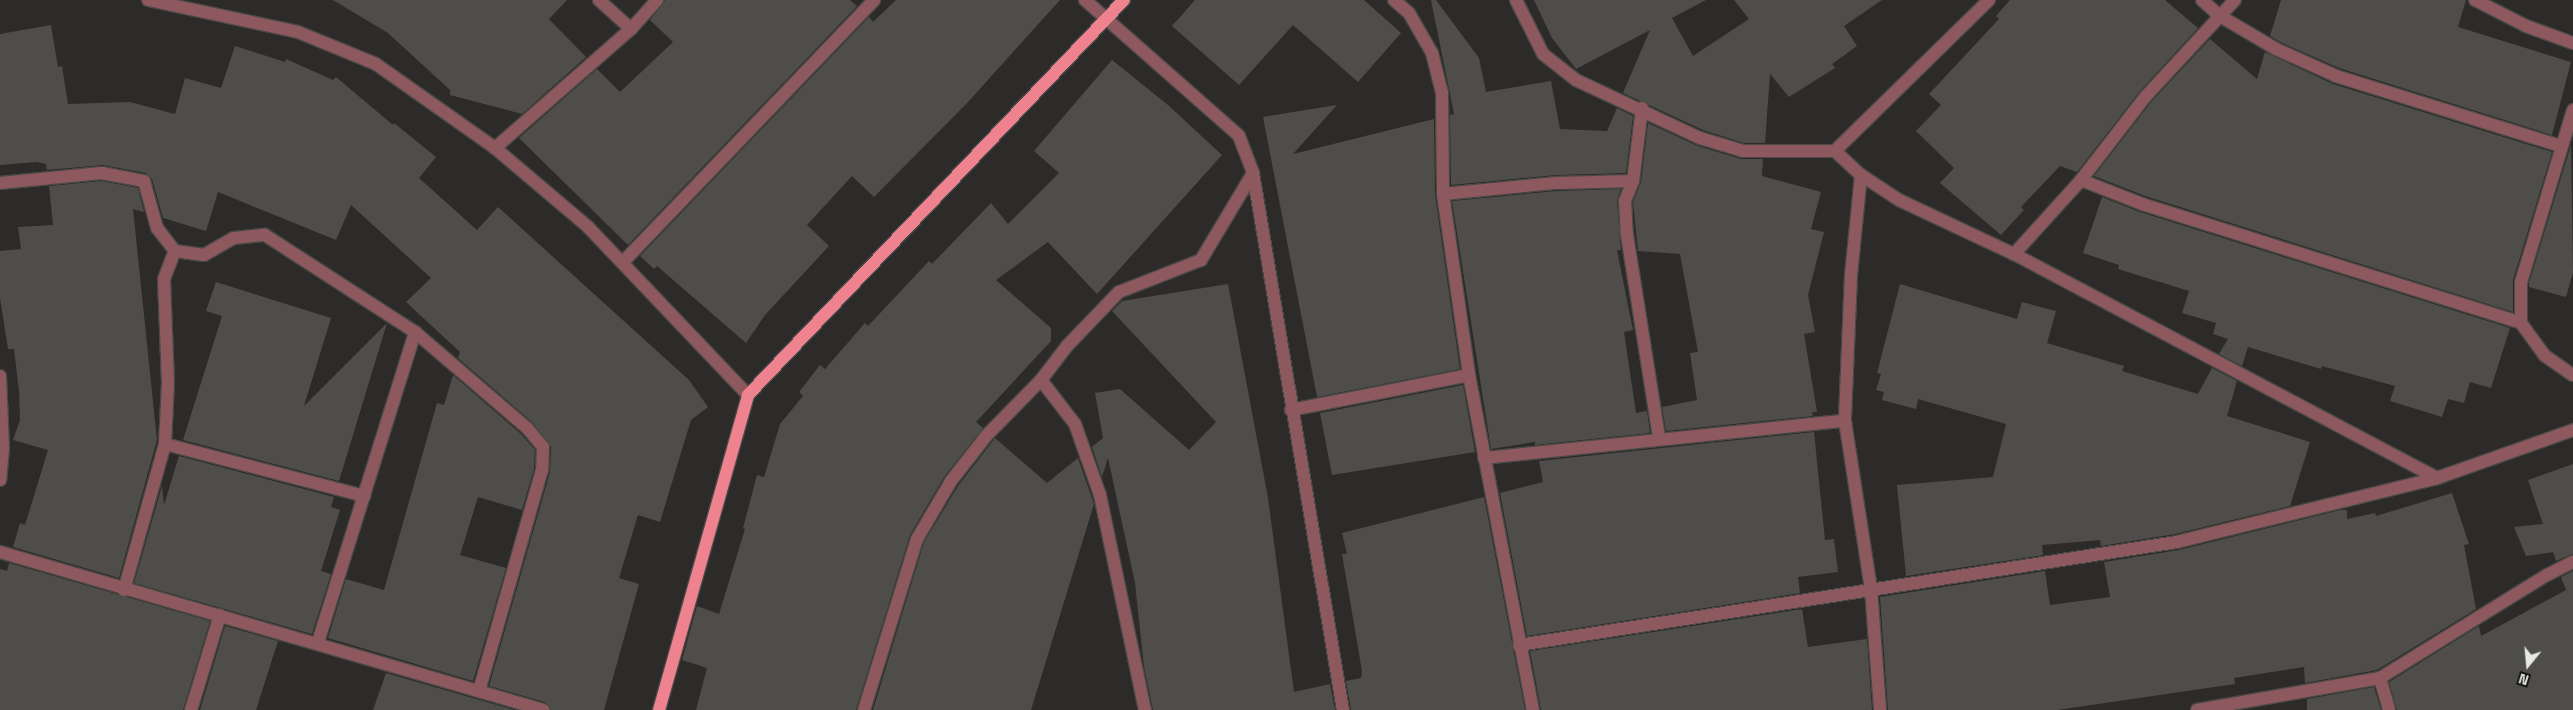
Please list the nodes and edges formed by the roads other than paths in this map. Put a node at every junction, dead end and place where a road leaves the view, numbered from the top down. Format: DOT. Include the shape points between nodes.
graph roads {
  1 [pos="148,0"];
  2 [pos="599,0"];
  3 [pos="657,0"];
  4 [pos="874,0"];
  5 [pos="1085,0"];
  6 [pos="1124,0"];
  7 [pos="1394,0"];
  8 [pos="1516,0"];
  9 [pos="1989,0"];
  10 [pos="2202,0"];
  11 [pos="2235,0"];
  12 [pos="2475,0"];
  13 [pos="2220,16"];
  14 [pos="1107,20"];
  15 [pos="631,29"];
  16 [pos="2573,43"];
  17 [pos="1642,108"];
  18 [pos="2573,110"];
  19 [pos="2561,146"];
  20 [pos="495,148"];
  21 [pos="1835,151"];
  22 [pos="1253,173"];
  23 [pos="1861,175"];
  24 [pos="2081,180"];
  25 [pos="1633,181"];
  26 [pos="0,183"];
  27 [pos="1443,194"];
  28 [pos="175,251"];
  29 [pos="2014,254"];
  30 [pos="623,262"];
  31 [pos="2521,323"];
  32 [pos="415,332"];
  33 [pos="1469,375"];
  34 [pos="2573,375"];
  35 [pos="0,376"];
  36 [pos="1041,380"];
  37 [pos="748,395"];
  38 [pos="1291,410"];
  39 [pos="1845,421"];
  40 [pos="2573,430"];
  41 [pos="1659,437"];
  42 [pos="165,444"];
  43 [pos="1484,458"];
  44 [pos="2437,478"];
  45 [pos="0,480"];
  46 [pos="364,496"];
  47 [pos="0,552"];
  48 [pos="2573,562"];
  49 [pos="1871,589"];
  50 [pos="124,590"];
  51 [pos="220,615"];
  52 [pos="318,642"];
  53 [pos="1519,645"];
  54 [pos="2380,678"];
  55 [pos="479,691"];
  56 [pos="191,710"];
  57 [pos="543,710"];
  58 [pos="660,710"];
  59 [pos="864,710"];
  60 [pos="1146,710"];
  61 [pos="1343,710"];
  62 [pos="1533,710"];
  63 [pos="1880,710"];
  64 [pos="2197,710"];
  65 [pos="2389,710"];
  1 -- 20 [label="street" via="298,32 376,64"];
  2 -- 15 [label="street"];
  3 -- 15 [label="street"];
  4 -- 30 [label="street"];
  5 -- 14 [label="street"];
  6 -- 14 [label="main road"];
  7 -- 27 [label="street" via="1409,12 1432,53 1442,93"];
  8 -- 17 [label="street" via="1542,54 1576,80"];
  9 -- 21 [label="street"];
  10 -- 13 [label="street"];
  11 -- 13 [label="street"];
  12 -- 16 [label="street" via="2526,26"];
  13 -- 19 [label="street" via="2276,49 2336,76"];
  13 -- 24 [label="street" via="2146,96"];
  14 -- 22 [label="street" via="1239,136"];
  14 -- 37 [label="main road"];
  15 -- 20 [label="street"];
  17 -- 21 [label="street" via="1700,138 1743,151"];
  17 -- 25 [label="street"];
  18 -- 19 [label="street"];
  19 -- 31 [label="street" via="2521,282"];
  20 -- 30 [label="street" via="588,227"];
  21 -- 23 [label="street"];
  22 -- 36 [label="street" via="1200,260 1119,292 1067,346"];
  22 -- 38 [label="street"];
  23 -- 29 [label="street" via="1899,200"];
  23 -- 39 [label="street" via="1851,275"];
  24 -- 29 [label="street"];
  24 -- 31 [label="street" via="2142,204"];
  25 -- 27 [label="street" via="1556,183"];
  25 -- 41 [label="street" via="1625,201 1627,235"];
  26 -- 28 [label="street" via="102,173 144,181 157,228"];
  27 -- 33 [label="street"];
  28 -- 32 [label="street" via="204,255 234,238 265,235"];
  28 -- 42 [label="street" via="164,279 168,383"];
  29 -- 44 [label="street"];
  30 -- 37 [label="street"];
  31 -- 34 [label="street" via="2544,355"];
  32 -- 46 [label="street"];
  32 -- 55 [label="street" via="527,428 542,447 542,470"];
  33 -- 38 [label="street"];
  33 -- 43 [label="street"];
  35 -- 45 [label="street" via="3,448"];
  36 -- 59 [label="street" via="987,435 932,510 917,539"];
  36 -- 60 [label="street" via="1075,424 1100,495"];
  37 -- 58 [label="main road"];
  38 -- 61 [label="street"];
  39 -- 41 [label="street"];
  39 -- 49 [label="street"];
  40 -- 44 [label="street"];
  41 -- 43 [label="street"];
  42 -- 46 [label="street"];
  42 -- 50 [label="street"];
  43 -- 53 [label="street"];
  44 -- 49 [label="street" via="2178,542"];
  46 -- 52 [label="street"];
  47 -- 50 [label="street"];
  48 -- 54 [label="street"];
  49 -- 53 [label="street"];
  49 -- 63 [label="street"];
  50 -- 51 [label="street"];
  51 -- 52 [label="street"];
  51 -- 56 [label="street"];
  52 -- 55 [label="street"];
  53 -- 62 [label="street"];
  54 -- 64 [label="street"];
  54 -- 65 [label="street"];
  55 -- 57 [label="street"];
}
